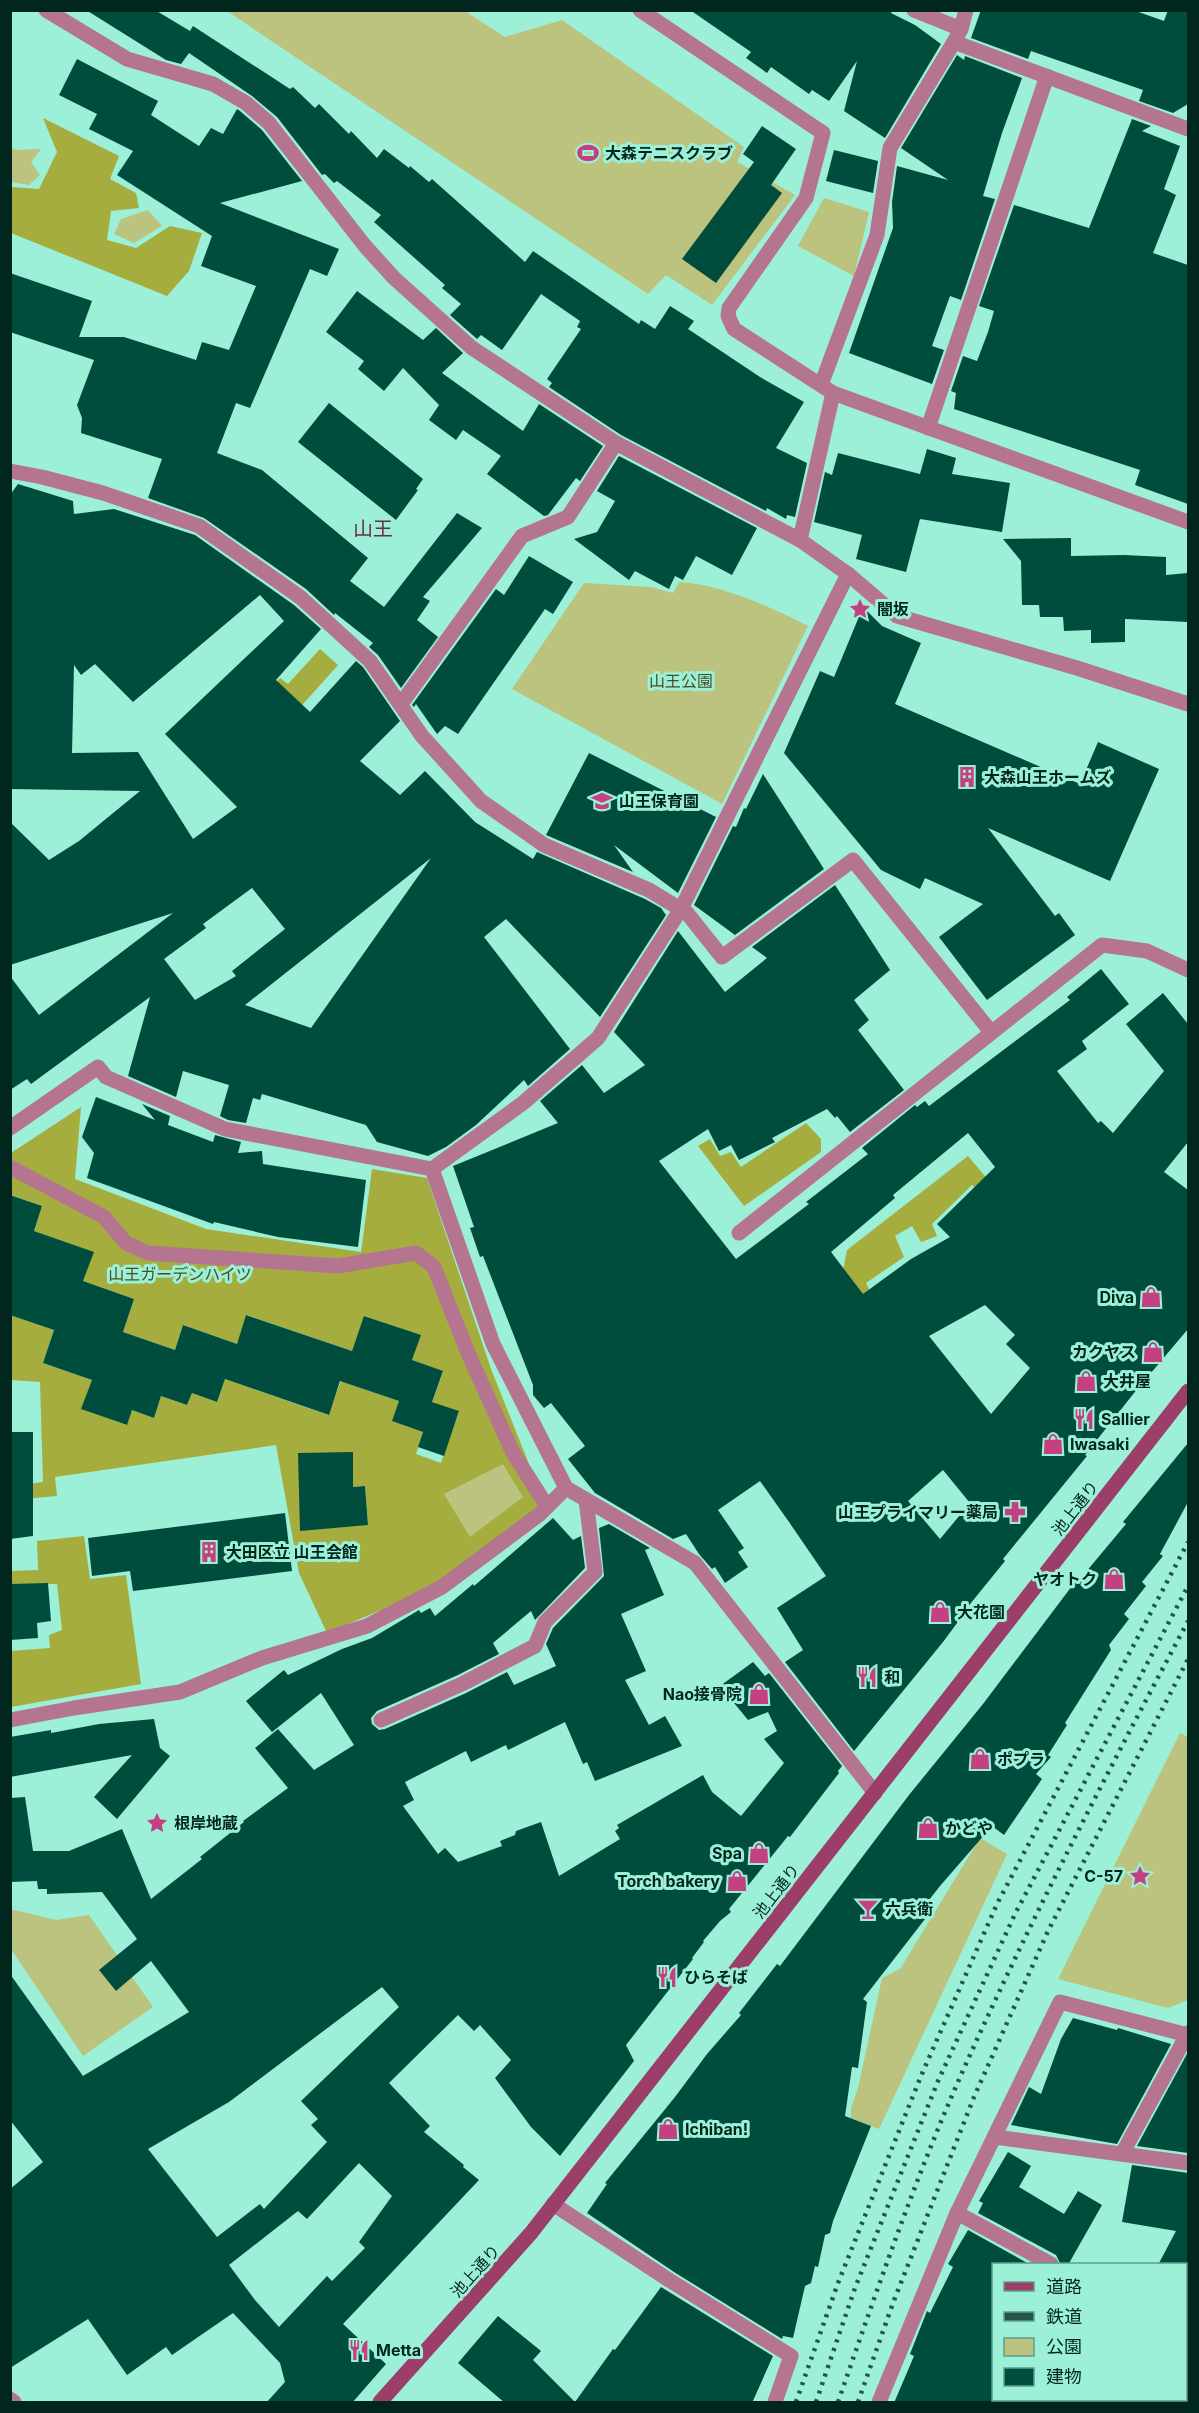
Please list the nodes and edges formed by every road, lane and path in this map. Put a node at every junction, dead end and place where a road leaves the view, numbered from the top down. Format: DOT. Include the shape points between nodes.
graph roads {
  1 [pos="46,10"];
  2 [pos="640,10"];
  3 [pos="914,10"];
  4 [pos="966,10"];
  5 [pos="957,36"];
  6 [pos="1047,76"];
  7 [pos="1188,129"];
  8 [pos="827,389"];
  9 [pos="928,428"];
  10 [pos="616,443"];
  11 [pos="10,471"];
  12 [pos="1188,522"];
  13 [pos="800,540"];
  14 [pos="848,574"];
  15 [pos="401,704"];
  16 [pos="1188,704"];
  17 [pos="681,909"];
  18 [pos="1188,970"];
  19 [pos="991,1032"];
  20 [pos="10,1128"];
  21 [pos="10,1167"];
  22 [pos="432,1169"];
  23 [pos="740,1233"];
  24 [pos="1188,1391"];
  25 [pos="566,1488"];
  26 [pos="586,1500"];
  27 [pos="547,1506"];
  28 [pos="10,1720"];
  29 [pos="381,1720"];
  30 [pos="875,1793"];
  31 [pos="1188,2034"];
  32 [pos="994,2137"];
  33 [pos="1122,2154"];
  34 [pos="1188,2163"];
  35 [pos="553,2204"];
  36 [pos="957,2213"];
  37 [pos="1047,2263"];
  38 [pos="10,2399"];
  39 [pos="14,2403"];
  40 [pos="380,2403"];
  41 [pos="775,2403"];
  42 [pos="879,2403"];
  1 -- 10 [label="street" via="127,59 213,84 246,103 269,123 394,278 472,348"];
  2 -- 8 [label="street" via="823,133 806,198 733,300 728,316 734,328"];
  3 -- 5 [label="street"];
  4 -- 5 [label="street"];
  5 -- 6 [label="street" via="969,50"];
  5 -- 8 [label="street" via="890,148 877,235"];
  6 -- 7 [label="street"];
  6 -- 9 [label="street"];
  8 -- 9 [label="street"];
  8 -- 13 [label="street"];
  9 -- 12 [label="street"];
  10 -- 13 [label="street"];
  10 -- 15 [label="street" via="568,517 522,536"];
  11 -- 15 [label="street" via="103,493 199,526 300,597 370,661"];
  13 -- 14 [label="street"];
  14 -- 16 [label="street" via="897,616"];
  14 -- 17 [label="street"];
  15 -- 17 [label="street" via="422,736 481,801 544,845 649,890"];
  17 -- 19 [label="street" via="722,957 853,860"];
  17 -- 22 [label="street" via="598,1038 523,1103"];
  18 -- 19 [label="street" via="1148,951 1102,945"];
  19 -- 23 [label="street"];
  20 -- 22 [label="street" via="98,1067 106,1077 225,1129"];
  21 -- 27 [label="street" via="104,1217 126,1243 148,1253 338,1266 416,1253 434,1267 513,1454"];
  22 -- 25 [label="street" via="493,1344"];
  24 -- 30 [label="main road, 池上通り"];
  25 -- 26 [label="street"];
  25 -- 27 [label="street"];
  26 -- 29 [label="street" via="595,1572 545,1622 536,1646"];
  26 -- 30 [label="street" via="694,1563"];
  27 -- 28 [label="street" via="442,1587 367,1626 262,1658 180,1692"];
  30 -- 35 [label="main road, 池上通り"];
  31 -- 32 [label="street" via="1060,2002"];
  31 -- 33 [label="street"];
  32 -- 33 [label="street"];
  32 -- 36 [label="street"];
  33 -- 34 [label="street"];
  35 -- 40 [label="main road, 池上通り" via="511,2258"];
  35 -- 41 [label="street" via="791,2356"];
  36 -- 37 [label="street"];
  36 -- 42 [label="street"];
  38 -- 39 [label="street"];
}
